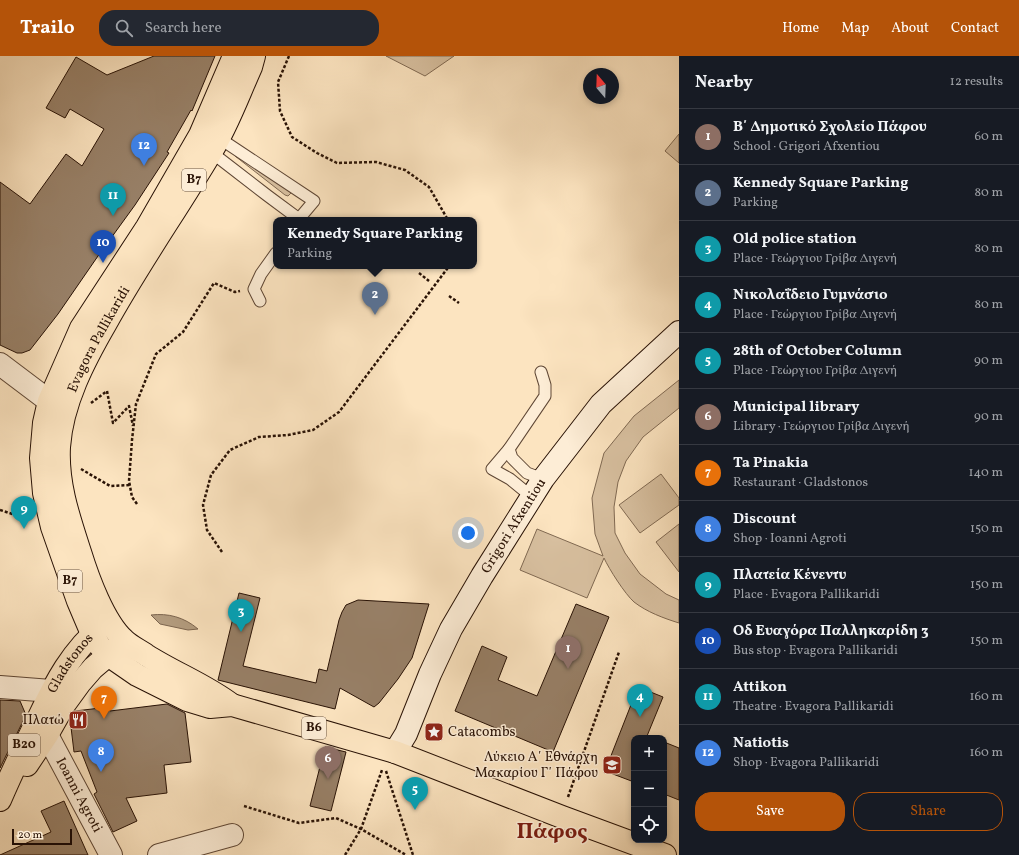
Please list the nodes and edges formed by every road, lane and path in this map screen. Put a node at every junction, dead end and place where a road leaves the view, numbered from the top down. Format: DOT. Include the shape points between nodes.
graph roads {
  1 [pos="234,56"];
  2 [pos="254,56"];
  3 [pos="289,56"];
  4 [pos="215,145"];
  5 [pos="295,217"];
  6 [pos="300,217"];
  7 [pos="446,217"];
  8 [pos="273,257"];
  9 [pos="446,269"];
  10 [pos="420,273"];
  11 [pos="429,281"];
  12 [pos="254,288"];
  13 [pos="449,296"];
  14 [pos="260,301"];
  15 [pos="459,303"];
  16 [pos="679,332"];
  17 [pos="0,364"];
  18 [pos="541,372"];
  19 [pos="49,401"];
  20 [pos="86,407"];
  21 [pos="133,429"];
  22 [pos="509,449"];
  23 [pos="75,465"];
  24 [pos="130,484"];
  25 [pos="538,488"];
  26 [pos="137,504"];
  27 [pos="0,510"];
  28 [pos="52,527"];
  29 [pos="222,552"];
  30 [pos="100,627"];
  31 [pos="124,641"];
  32 [pos="619,652"];
  33 [pos="108,655"];
  34 [pos="0,687"];
  35 [pos="51,691"];
  36 [pos="232,705"];
  37 [pos="47,735"];
  38 [pos="395,752"];
  39 [pos="0,800"];
  40 [pos="0,803"];
  41 [pos="244,806"];
  42 [pos="562,817"];
  43 [pos="361,829"];
  44 [pos="232,835"];
  45 [pos="111,855"];
  46 [pos="159,855"];
  47 [pos="345,855"];
  48 [pos="406,855"];
  49 [pos="413,855"];
  50 [pos="665,855"];
  1 -- 19 [label="main road, Evagora Pallikaridi / B7" via="200,135 147,227 82,328"];
  2 -- 4 [label="main road, Evagora Pallikaridi / B7"];
  3 -- 7 [label="path" via="278,82 280,110 292,136 337,163 376,162 405,170 429,187"];
  4 -- 5 [label="lane" via="268,196"];
  4 -- 6 [label="lane" via="314,201"];
  4 -- 30 [label="main road, Evagora Pallikaridi / B7" via="98,338 79,376 62,426 59,471 63,495"];
  8 -- 12 [label="lane"];
  9 -- 29 [label="path, bridge" via="339,412 313,430 259,437 230,450 211,475 203,505 207,530"];
  10 -- 11 [label="path"];
  12 -- 14 [label="lane"];
  12 -- 21 [label="path" via="235,292 214,283 183,332 156,354 136,404"];
  13 -- 15 [label="path"];
  16 -- 25 [label="street, Grigori Afxentiou" via="601,404"];
  17 -- 19 [label="street"];
  18 -- 22 [label="lane" via="545,396"];
  19 -- 28 [label="main road, Evagora Pallikaridi / B7" via="41,458 44,493"];
  20 -- 21 [label="path" via="107,392 113,423 129,406"];
  21 -- 24 [label="path"];
  22 -- 25 [label="lane" via="512,458"];
  22 -- 25 [label="lane" via="492,469 510,479"];
  23 -- 24 [label="path" via="110,486"];
  24 -- 26 [label="path" via="132,497"];
  25 -- 38 [label="street, Grigori Afxentiou" via="451,629 406,734"];
  27 -- 28 [label="path"];
  28 -- 30 [label="main road, Evagora Pallikaridi / B7" via="75,595"];
  30 -- 31 [label="main road, Evagora Pallikaridi / B7"];
  30 -- 33 [label="main road, Evagora Pallikaridi / B7"];
  30 -- 35 [label="main road, Gladstonos / B20" via="74,654"];
  31 -- 33 [label="main road, Gladstonos / B20"];
  31 -- 36 [label="main road, B6"];
  32 -- 42 [label="path"];
  33 -- 36 [label="main road, B6" via="137,675 187,700 210,707"];
  33 -- 37 [label="main road, Gladstonos / B20" via="80,683"];
  34 -- 35 [label="street"];
  35 -- 39 [label="main road, Gladstonos / B20"];
  36 -- 38 [label="main road, B6"];
  37 -- 40 [label="main road, Gladstonos / B20"];
  37 -- 45 [label="street, Ioanni Agroti"];
  38 -- 42 [label="main road, B6"];
  41 -- 43 [label="path" via="299,823 336,818"];
  42 -- 50 [label="main road, B6"];
  43 -- 47 [label="path"];
  43 -- 48 [label="path"];
  43 -- 49 [label="path" via="384,765"];
  44 -- 46 [label="street"];
}
